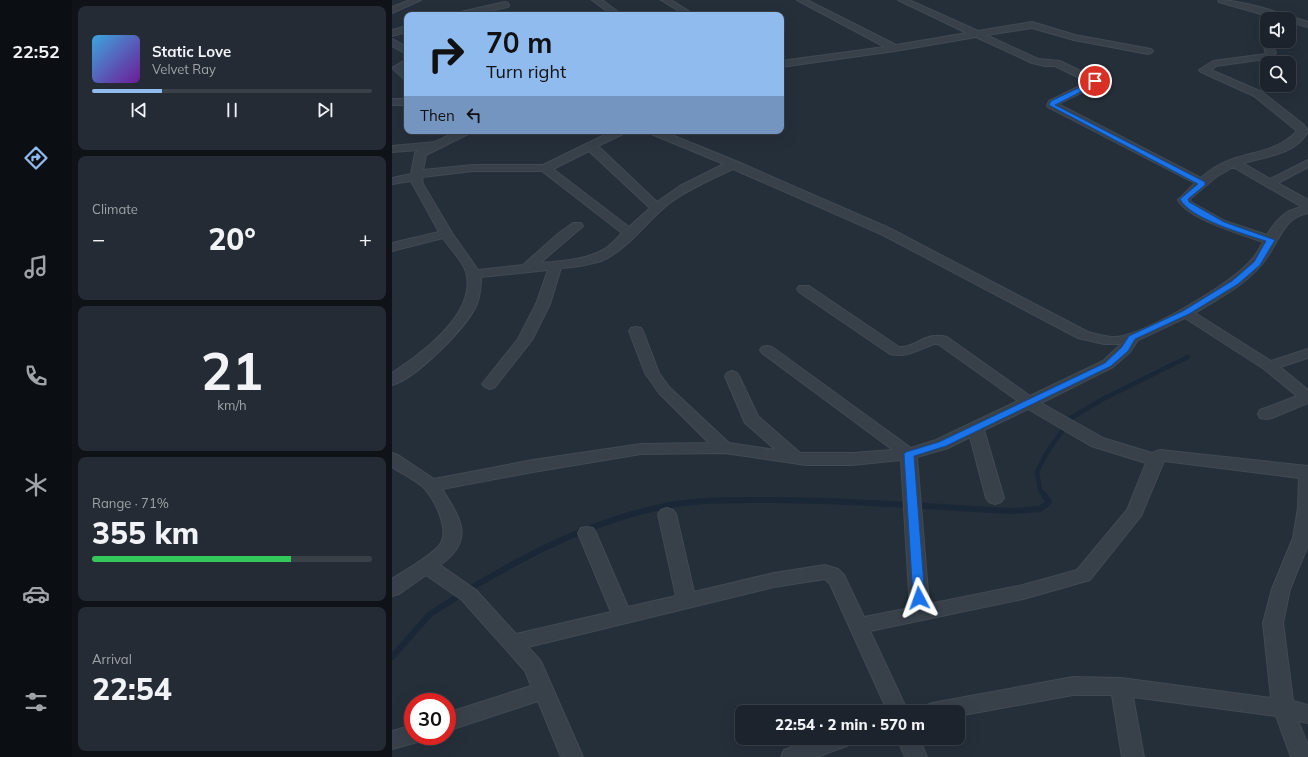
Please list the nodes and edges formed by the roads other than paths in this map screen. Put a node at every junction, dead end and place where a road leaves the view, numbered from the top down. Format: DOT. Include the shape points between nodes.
graph roads {
  1 [pos="417,0"];
  2 [pos="596,0"];
  3 [pos="665,0"];
  4 [pos="801,0"];
  5 [pos="902,0"];
  6 [pos="1222,0"];
  7 [pos="506,5"];
  8 [pos="392,10"];
  9 [pos="473,12"];
  10 [pos="611,12"];
  11 [pos="686,12"];
  12 [pos="1262,12"];
  13 [pos="1296,22"];
  14 [pos="1307,25"];
  15 [pos="404,30"];
  16 [pos="392,33"];
  17 [pos="978,34"];
  18 [pos="392,42"];
  19 [pos="895,48"];
  20 [pos="1269,48"];
  21 [pos="404,49"];
  22 [pos="1148,51"];
  23 [pos="404,63"];
  24 [pos="404,64"];
  25 [pos="784,64"];
  26 [pos="392,67"];
  27 [pos="404,74"];
  28 [pos="392,102"];
  29 [pos="404,102"];
  30 [pos="460,134"];
  31 [pos="615,134"];
  32 [pos="660,134"];
  33 [pos="436,145"];
  34 [pos="591,146"];
  35 [pos="392,149"];
  36 [pos="1234,163"];
  37 [pos="1308,163"];
  38 [pos="734,164"];
  39 [pos="545,168"];
  40 [pos="417,176"];
  41 [pos="392,181"];
  42 [pos="1203,183"];
  43 [pos="1270,183"];
  44 [pos="1308,205"];
  45 [pos="657,208"];
  46 [pos="1308,209"];
  47 [pos="577,226"];
  48 [pos="630,233"];
  49 [pos="446,234"];
  50 [pos="1271,240"];
  51 [pos="392,247"];
  52 [pos="556,265"];
  53 [pos="527,268"];
  54 [pos="474,274"];
  55 [pos="804,288"];
  56 [pos="1186,313"];
  57 [pos="636,331"];
  58 [pos="1132,338"];
  59 [pos="767,350"];
  60 [pos="1308,353"];
  61 [pos="1269,366"];
  62 [pos="732,376"];
  63 [pos="393,378"];
  64 [pos="490,384"];
  65 [pos="1307,398"];
  66 [pos="1030,402"];
  67 [pos="1266,414"];
  68 [pos="976,428"];
  69 [pos="724,448"];
  70 [pos="909,454"];
  71 [pos="795,458"];
  72 [pos="392,459"];
  73 [pos="1155,460"];
  74 [pos="1308,473"];
  75 [pos="431,485"];
  76 [pos="995,498"];
  77 [pos="667,514"];
  78 [pos="587,533"];
  79 [pos="426,565"];
  80 [pos="392,589"];
  81 [pos="687,601"];
  82 [pos="920,613"];
  83 [pos="623,617"];
  84 [pos="859,626"];
  85 [pos="512,643"];
  86 [pos="1121,686"];
  87 [pos="544,690"];
  88 [pos="895,705"];
  89 [pos="965,706"];
  90 [pos="1283,708"];
  91 [pos="1308,714"];
  92 [pos="456,719"];
  93 [pos="404,737"];
  94 [pos="392,740"];
  95 [pos="823,745"];
  96 [pos="911,745"];
  97 [pos="572,757"];
  98 [pos="792,757"];
  99 [pos="916,757"];
  100 [pos="1133,757"];
  101 [pos="1302,757"];
  1 -- 8 [label="street"];
  2 -- 10 [label="street"];
  3 -- 11 [label="street"];
  4 -- 19 [label="street"];
  5 -- 17 [label="street"];
  6 -- 12 [label="street"];
  7 -- 9 [label="street"];
  13 -- 14 [label="street"];
  15 -- 16 [label="street"];
  17 -- 19 [label="street"];
  17 -- 22 [label="street" via="1034,25 1074,38"];
  17 -- 42 [label="street" via="1039,62 1057,64 1094,81 1052,105"];
  18 -- 21 [label="street"];
  19 -- 25 [label="street"];
  20 -- 36 [label="street" via="1269,56 1213,64 1204,70 1258,94 1302,131 1281,150"];
  23 -- 26 [label="street"];
  24 -- 27 [label="street" via="397,68"];
  28 -- 29 [label="street"];
  30 -- 33 [label="street"];
  31 -- 34 [label="street"];
  32 -- 38 [label="street"];
  33 -- 35 [label="street"];
  33 -- 40 [label="street" via="420,155"];
  34 -- 39 [label="street"];
  34 -- 45 [label="street"];
  36 -- 42 [label="street" via="1222,168"];
  36 -- 43 [label="street"];
  37 -- 43 [label="street"];
  38 -- 45 [label="street" via="684,188"];
  38 -- 58 [label="street" via="885,231 1083,335 1100,340 1117,341"];
  39 -- 40 [label="street" via="473,168"];
  39 -- 48 [label="street"];
  40 -- 41 [label="street"];
  40 -- 49 [label="street" via="418,184"];
  42 -- 50 [label="street" via="1184,199 1186,204 1221,224"];
  43 -- 44 [label="street"];
  45 -- 48 [label="street"];
  46 -- 50 [label="street" via="1290,213"];
  47 -- 53 [label="street"];
  48 -- 52 [label="street" via="600,256 576,263"];
  49 -- 51 [label="street"];
  49 -- 54 [label="street"];
  50 -- 56 [label="street" via="1257,263 1247,273"];
  52 -- 53 [label="street"];
  52 -- 64 [label="street" via="543,304 526,340"];
  53 -- 54 [label="street"];
  54 -- 63 [label="street" via="474,291 465,314 437,346"];
  55 -- 66 [label="street" via="895,351 903,353 934,339 946,342"];
  56 -- 58 [label="street"];
  56 -- 61 [label="street"];
  57 -- 69 [label="street" via="652,373 664,390"];
  58 -- 66 [label="street" via="1125,349 1108,364"];
  59 -- 70 [label="street"];
  60 -- 61 [label="street"];
  61 -- 65 [label="street"];
  62 -- 71 [label="street" via="751,419"];
  65 -- 67 [label="street"];
  66 -- 68 [label="street"];
  66 -- 73 [label="street" via="1097,442"];
  68 -- 70 [label="street" via="942,444"];
  68 -- 76 [label="street"];
  69 -- 71 [label="street"];
  69 -- 75 [label="street" via="641,449"];
  70 -- 71 [label="street" via="852,459"];
  70 -- 82 [label="street"];
  72 -- 75 [label="street"];
  73 -- 74 [label="street" via="1164,455"];
  73 -- 82 [label="street" via="1135,512 1083,575 1023,592"];
  74 -- 90 [label="street" via="1307,508 1302,538 1281,589 1273,623"];
  75 -- 79 [label="street" via="451,518 453,535 450,546"];
  77 -- 81 [label="street"];
  78 -- 83 [label="street"];
  79 -- 80 [label="street"];
  79 -- 85 [label="street" via="466,592"];
  81 -- 83 [label="street"];
  81 -- 84 [label="street" via="774,580 825,572 837,580"];
  82 -- 84 [label="street"];
  83 -- 85 [label="street"];
  84 -- 88 [label="street"];
  85 -- 87 [label="street" via="533,666"];
  86 -- 89 [label="street" via="1073,686"];
  86 -- 90 [label="street"];
  86 -- 100 [label="street"];
  87 -- 92 [label="street"];
  87 -- 97 [label="street"];
  90 -- 91 [label="street"];
  90 -- 101 [label="street"];
  93 -- 94 [label="street"];
  95 -- 98 [label="street"];
  96 -- 99 [label="street"];
}
